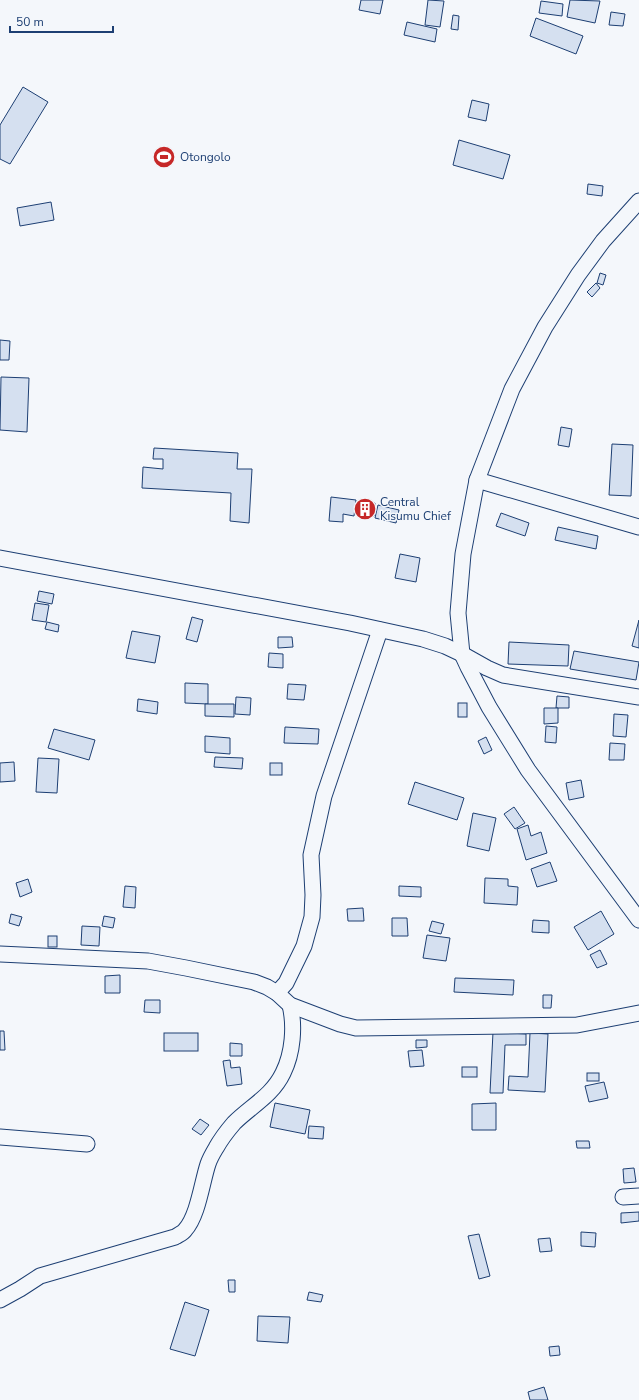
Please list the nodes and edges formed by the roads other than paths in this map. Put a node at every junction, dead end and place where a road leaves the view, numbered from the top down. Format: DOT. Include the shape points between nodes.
graph roads {
  1 [pos="639,201"];
  2 [pos="477,480"];
  3 [pos="639,527"];
  4 [pos="0,558"];
  5 [pos="380,630"];
  6 [pos="462,654"];
  7 [pos="639,697"];
  8 [pos="639,920"];
  9 [pos="0,954"];
  10 [pos="277,993"];
  11 [pos="290,1005"];
  12 [pos="639,1013"];
  13 [pos="0,1137"];
  14 [pos="86,1144"];
  15 [pos="639,1196"];
  16 [pos="623,1197"];
  17 [pos="0,1300"];
  1 -- 2 [label="street" via="603,241 545,327 512,389"];
  2 -- 3 [label="street"];
  2 -- 6 [label="street" via="463,554 459,598"];
  4 -- 5 [label="street"];
  5 -- 6 [label="street" via="445,646"];
  5 -- 10 [label="street" via="324,796 312,856 312,917 304,946 286,983"];
  6 -- 7 [label="street" via="503,675"];
  6 -- 8 [label="street" via="488,707 528,770"];
  9 -- 10 [label="street" via="148,961 254,982"];
  10 -- 11 [label="street"];
  11 -- 12 [label="street" via="356,1028 577,1025"];
  11 -- 17 [label="street" via="293,1019 292,1035 284,1072 265,1098 234,1123 217,1146 208,1162 197,1205 185,1230 175,1237 40,1276"];
  13 -- 14 [label="street"];
  15 -- 16 [label="street"];
}
